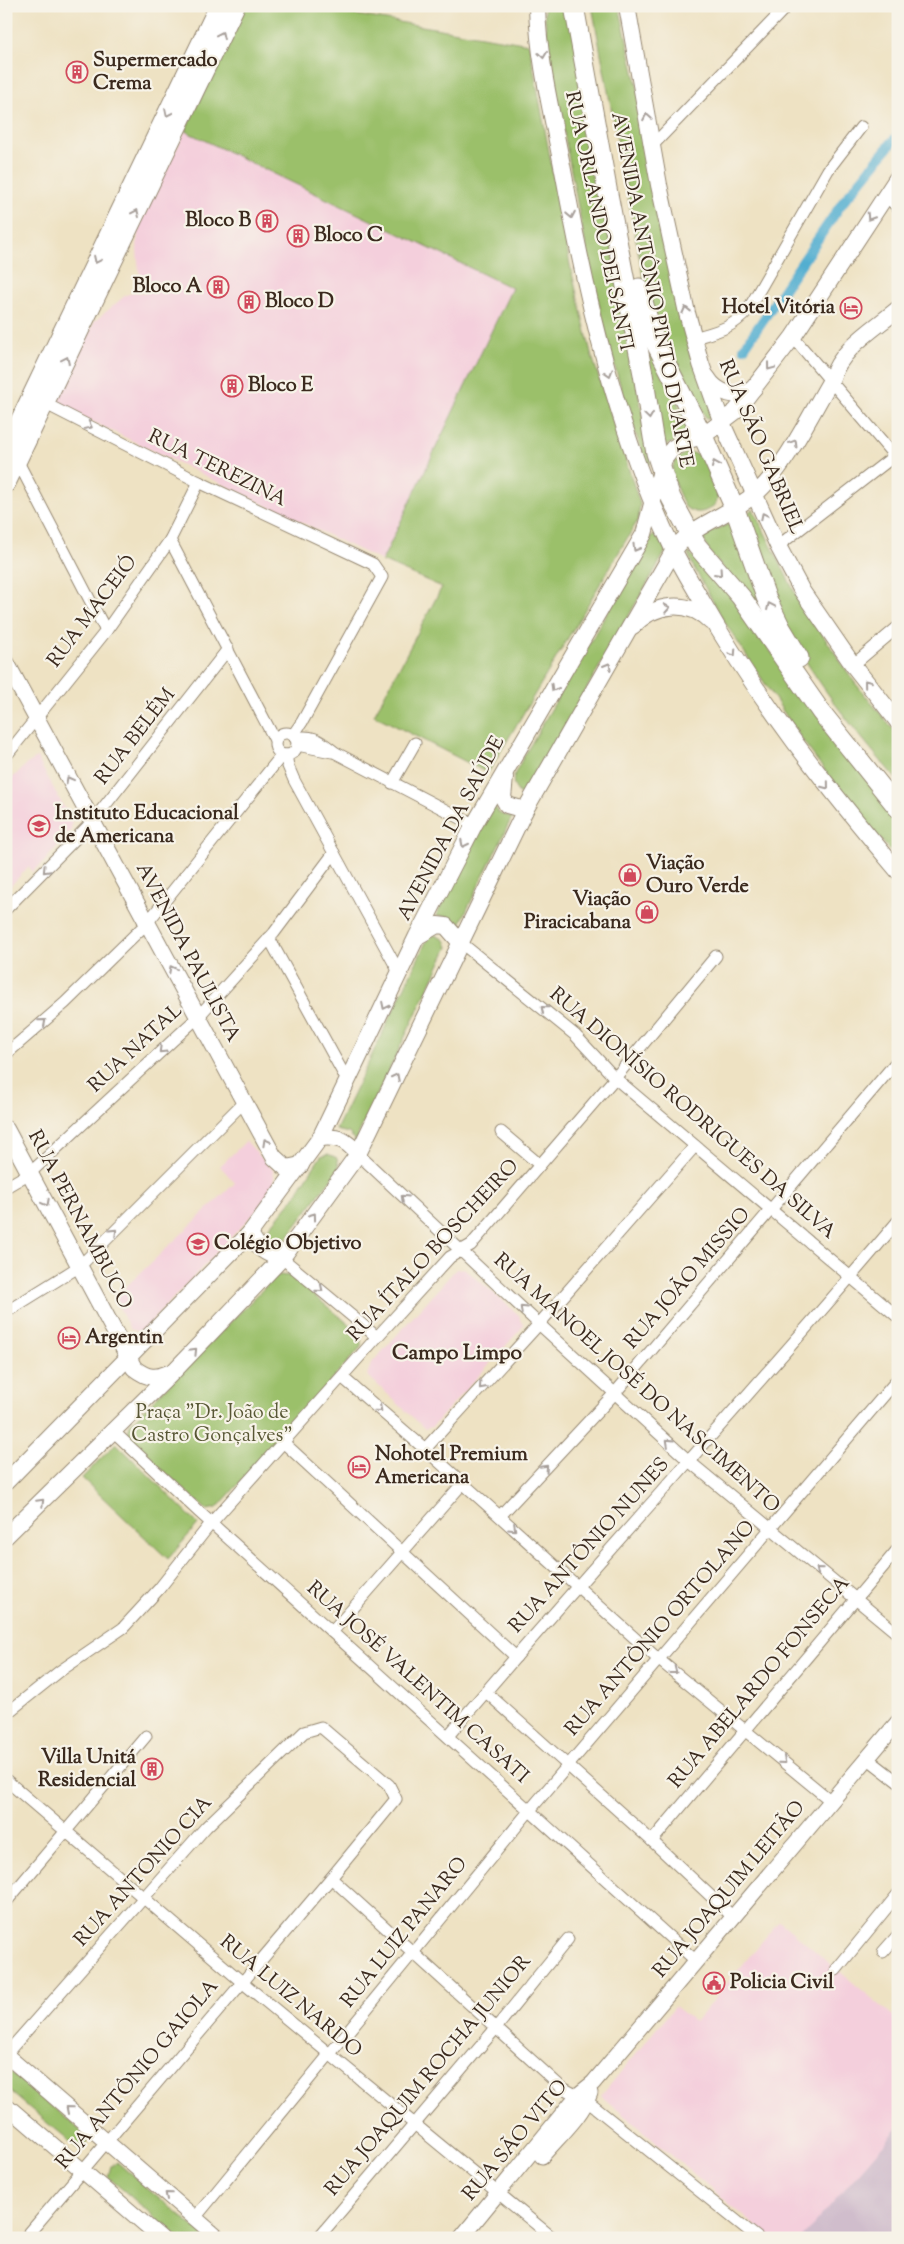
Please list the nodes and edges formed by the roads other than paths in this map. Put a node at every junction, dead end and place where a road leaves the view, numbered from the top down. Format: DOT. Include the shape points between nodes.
graph roads {
  1 [pos="219,6"];
  2 [pos="234,6"];
  3 [pos="537,6"];
  4 [pos="574,6"];
  5 [pos="586,6"];
  6 [pos="787,6"];
  7 [pos="628,7"];
  8 [pos="861,127"];
  9 [pos="652,146"];
  10 [pos="898,177"];
  11 [pos="885,194"];
  12 [pos="898,208"];
  13 [pos="898,309"];
  14 [pos="793,337"];
  15 [pos="694,338"];
  16 [pos="704,374"];
  17 [pos="831,380"];
  18 [pos="756,386"];
  19 [pos="38,400"];
  20 [pos="722,423"];
  21 [pos="703,436"];
  22 [pos="12,455"];
  23 [pos="897,456"];
  24 [pos="660,467"];
  25 [pos="199,482"];
  26 [pos="6,483"];
  27 [pos="754,495"];
  28 [pos="653,503"];
  29 [pos="735,509"];
  30 [pos="690,534"];
  31 [pos="170,540"];
  32 [pos="778,546"];
  33 [pos="674,550"];
  34 [pos="898,627"];
  35 [pos="718,630"];
  36 [pos="106,631"];
  37 [pos="627,633"];
  38 [pos="228,649"];
  39 [pos="6,662"];
  40 [pos="853,665"];
  41 [pos="36,718"];
  42 [pos="898,722"];
  43 [pos="287,743"];
  44 [pos="415,743"];
  45 [pos="6,756"];
  46 [pos="506,770"];
  47 [pos="392,783"];
  48 [pos="898,789"];
  49 [pos="898,808"];
  50 [pos="525,810"];
  51 [pos="92,822"];
  52 [pos="474,825"];
  53 [pos="334,853"];
  54 [pos="898,871"];
  55 [pos="6,909"];
  56 [pos="147,923"];
  57 [pos="417,936"];
  58 [pos="269,938"];
  59 [pos="460,942"];
  60 [pos="716,956"];
  61 [pos="400,974"];
  62 [pos="198,1017"];
  63 [pos="6,1054"];
  64 [pos="898,1060"];
  65 [pos="615,1078"];
  66 [pos="348,1082"];
  67 [pos="244,1102"];
  68 [pos="6,1129"];
  69 [pos="501,1132"];
  70 [pos="320,1138"];
  71 [pos="695,1146"];
  72 [pos="358,1154"];
  73 [pos="540,1165"];
  74 [pos="301,1166"];
  75 [pos="30,1172"];
  76 [pos="6,1188"];
  77 [pos="771,1211"];
  78 [pos="898,1221"];
  79 [pos="250,1233"];
  80 [pos="460,1251"];
  81 [pos="282,1258"];
  82 [pos="80,1266"];
  83 [pos="850,1277"];
  84 [pos="6,1312"];
  85 [pos="898,1316"];
  86 [pos="539,1324"];
  87 [pos="378,1337"];
  88 [pos="129,1358"];
  89 [pos="176,1370"];
  90 [pos="342,1377"];
  91 [pos="898,1379"];
  92 [pos="615,1393"];
  93 [pos="113,1431"];
  94 [pos="283,1442"];
  95 [pos="425,1449"];
  96 [pos="690,1462"];
  97 [pos="6,1482"];
  98 [pos="463,1483"];
  99 [pos="500,1516"];
  100 [pos="212,1522"];
  101 [pos="770,1530"];
  102 [pos="6,1536"];
  103 [pos="898,1549"];
  104 [pos="403,1551"];
  105 [pos="576,1587"];
  106 [pos="856,1599"];
  107 [pos="332,1632"];
  108 [pos="898,1634"];
  109 [pos="516,1657"];
  110 [pos="658,1659"];
  111 [pos="486,1692"];
  112 [pos="6,1714"];
  113 [pos="898,1722"];
  114 [pos="745,1730"];
  115 [pos="146,1736"];
  116 [pos="448,1736"];
  117 [pos="867,1758"];
  118 [pos="568,1766"];
  119 [pos="6,1780"];
  120 [pos="898,1782"];
  121 [pos="396,1798"];
  122 [pos="832,1801"];
  123 [pos="530,1810"];
  124 [pos="66,1832"];
  125 [pos="652,1841"];
  126 [pos="331,1878"];
  127 [pos="898,1894"];
  128 [pos="144,1899"];
  129 [pos="6,1902"];
  130 [pos="733,1917"];
  131 [pos="898,1935"];
  132 [pos="568,1938"];
  133 [pos="883,1952"];
  134 [pos="413,1953"];
  135 [pos="696,1961"];
  136 [pos="836,1970"];
  137 [pos="242,1982"];
  138 [pos="496,2028"];
  139 [pos="329,2054"];
  140 [pos="6,2055"];
  141 [pos="593,2083"];
  142 [pos="583,2098"];
  143 [pos="6,2105"];
  144 [pos="414,2125"];
  145 [pos="106,2141"];
  146 [pos="82,2170"];
  147 [pos="503,2195"];
  148 [pos="195,2218"];
  149 [pos="751,2236"];
  150 [pos="25,2238"];
  151 [pos="161,2238"];
  152 [pos="218,2238"];
  153 [pos="318,2238"];
  154 [pos="461,2238"];
  155 [pos="474,2238"];
  156 [pos="553,2238"];
  1 -- 19 [label="main road, one-way"];
  19 -- 2 [label="main road, one-way"];
  3 -- 28 [label="main road, RUA ORLANDO DEI SANTI, one-way" via="543,58 580,260 625,426"];
  4 -- 24 [label="main road, AVENIDA ANTÔNIO PINTO DUARTE, one-way"];
  5 -- 21 [label="main road, AVENIDA ANTÔNIO PINTO DUARTE" via="642,304 662,358"];
  6 -- 9 [label="street"];
  9 -- 7 [label="main road, RUA SÃO GABRIEL, one-way"];
  8 -- 15 [label="street" via="828,170 748,310 727,328"];
  15 -- 9 [label="main road, RUA SÃO GABRIEL, one-way"];
  10 -- 11 [label="main road, AVENIDA DA SAÚDE"];
  11 -- 12 [label="street"];
  11 -- 14 [label="main road, AVENIDA DA SAÚDE, one-way"];
  13 -- 17 [label="main road" via="844,354"];
  14 -- 17 [label="street"];
  14 -- 18 [label="main road, AVENIDA DA SAÚDE, one-way"];
  15 -- 16 [label="main road, RUA SÃO GABRIEL"];
  16 -- 18 [label="main road" via="719,390 730,394 745,393"];
  16 -- 20 [label="main road, RUA SÃO GABRIEL"];
  17 -- 23 [label="street"];
  27 -- 17 [label="main road, one-way" via="777,470"];
  18 -- 20 [label="main road, AVENIDA DA SAÚDE"];
  19 -- 22 [label="main road"];
  19 -- 25 [label="street, RUA TEREZINA, one-way"];
  20 -- 21 [label="main road, AVENIDA DA SAÚDE"];
  20 -- 27 [label="main road, RUA SÃO GABRIEL"];
  21 -- 24 [label="main road, AVENIDA DA SAÚDE" via="673,448"];
  29 -- 21 [label="main road, AVENIDA ANTÔNIO PINTO DUARTE, one-way"];
  22 -- 26 [label="main road"];
  22 -- 36 [label="street"];
  23 -- 32 [label="street"];
  24 -- 28 [label="main road, AVENIDA DA SAÚDE"];
  24 -- 30 [label="main road, AVENIDA ANTÔNIO PINTO DUARTE" via="671,498"];
  25 -- 31 [label="street, RUA MACEIÓ"];
  25 -- 43 [label="street, RUA TEREZINA" via="373,564 382,577"];
  27 -- 29 [label="main road"];
  32 -- 27 [label="main road, RUA SÃO GABRIEL, one-way"];
  28 -- 33 [label="main road, RUA ORLANDO DEI SANTI"];
  28 -- 46 [label="main road, AVENIDA DA SAÚDE, one-way" via="644,534"];
  29 -- 30 [label="main road"];
  48 -- 29 [label="main road, AVENIDA ANTÔNIO PINTO DUARTE, one-way" via="819,689 792,649 766,597"];
  30 -- 33 [label="main road"];
  30 -- 49 [label="main road, AVENIDA ANTÔNIO PINTO DUARTE, one-way" via="705,557 749,608 821,712"];
  31 -- 36 [label="street, RUA MACEIÓ"];
  31 -- 38 [label="street"];
  32 -- 40 [label="main road, RUA SÃO GABRIEL" via="802,590"];
  33 -- 35 [label="main road, RUA ORLANDO DEI SANTI"];
  33 -- 37 [label="main road"];
  34 -- 40 [label="street"];
  37 -- 35 [label="main road, one-way" via="648,614 672,606 693,609"];
  35 -- 54 [label="main road, RUA ORLANDO DEI SANTI, one-way" via="798,749"];
  36 -- 41 [label="street, RUA MACEIÓ"];
  50 -- 37 [label="main road, one-way"];
  38 -- 43 [label="street" via="257,704"];
  38 -- 51 [label="street, RUA BELÉM"];
  39 -- 41 [label="main road, AVENIDA PAULISTA"];
  42 -- 40 [label="main road, RUA SÃO GABRIEL, one-way"];
  41 -- 45 [label="street, RUA MACEIÓ"];
  51 -- 41 [label="main road, AVENIDA PAULISTA, one-way"];
  43 -- 47 [label="street" via="312,736 336,753"];
  43 -- 53 [label="street" via="291,773"];
  43 -- 56 [label="street"];
  44 -- 47 [label="street"];
  46 -- 50 [label="main road" via="503,798 507,805"];
  46 -- 52 [label="main road, AVENIDA DA SAÚDE"];
  47 -- 52 [label="street"];
  50 -- 59 [label="main road"];
  51 -- 55 [label="street, RUA BELÉM, one-way"];
  51 -- 56 [label="main road, AVENIDA PAULISTA"];
  52 -- 57 [label="main road, AVENIDA DA SAÚDE, one-way"];
  53 -- 58 [label="street, RUA NATAL"];
  53 -- 61 [label="street"];
  62 -- 56 [label="main road, AVENIDA PAULISTA, one-way"];
  63 -- 56 [label="street, one-way" via="66,1003"];
  57 -- 59 [label="main road" via="437,925 446,926"];
  57 -- 61 [label="main road, AVENIDA DA SAÚDE"];
  58 -- 62 [label="street, RUA NATAL"];
  58 -- 66 [label="street"];
  65 -- 59 [label="street, RUA DIONÍSIO RODRIGUES DA SILVA, one-way" via="581,1041"];
  72 -- 59 [label="main road, one-way"];
  60 -- 65 [label="street, RUA ÍTALO BOSCHEIRO"];
  61 -- 66 [label="main road, AVENIDA DA SAÚDE, one-way"];
  62 -- 67 [label="main road, AVENIDA PAULISTA"];
  62 -- 75 [label="street, RUA NATAL, one-way"];
  64 -- 77 [label="street, RUA JOÃO MISSIO"];
  65 -- 71 [label="street, RUA DIONÍSIO RODRIGUES DA SILVA"];
  65 -- 73 [label="street, RUA ÍTALO BOSCHEIRO"];
  66 -- 70 [label="main road, AVENIDA DA SAÚDE"];
  74 -- 67 [label="main road, AVENIDA PAULISTA, one-way" via="286,1168 278,1162"];
  82 -- 67 [label="street, one-way"];
  68 -- 75 [label="main road, RUA PERNAMBUCO"];
  69 -- 73 [label="street"];
  70 -- 72 [label="main road" via="341,1138"];
  70 -- 74 [label="main road, AVENIDA DA SAÚDE"];
  71 -- 77 [label="street, RUA DIONÍSIO RODRIGUES DA SILVA"];
  71 -- 86 [label="street"];
  80 -- 72 [label="street, RUA MANOEL JOSÉ DO NASCIMENTO, one-way"];
  81 -- 72 [label="main road, one-way"];
  73 -- 80 [label="street, RUA ÍTALO BOSCHEIRO" via="471,1245"];
  74 -- 79 [label="main road, AVENIDA DA SAÚDE"];
  75 -- 76 [label="street, RUA NATAL"];
  75 -- 82 [label="main road, RUA PERNAMBUCO, one-way"];
  77 -- 83 [label="street, RUA DIONÍSIO RODRIGUES DA SILVA"];
  77 -- 92 [label="street, RUA JOÃO MISSIO"];
  78 -- 83 [label="street, RUA ANTÔNIO NUNES"];
  79 -- 81 [label="main road" via="262,1250"];
  79 -- 88 [label="main road, AVENIDA DA SAÚDE"];
  86 -- 80 [label="street, RUA MANOEL JOSÉ DO NASCIMENTO, one-way"];
  80 -- 87 [label="street, RUA ÍTALO BOSCHEIRO" via="450,1257"];
  81 -- 87 [label="street, one-way"];
  89 -- 81 [label="main road, one-way"];
  82 -- 84 [label="street"];
  82 -- 88 [label="main road, RUA PERNAMBUCO"];
  83 -- 85 [label="street, RUA DIONÍSIO RODRIGUES DA SILVA"];
  83 -- 96 [label="street, RUA ANTÔNIO NUNES"];
  86 -- 92 [label="street, RUA MANOEL JOSÉ DO NASCIMENTO"];
  86 -- 95 [label="street, one-way"];
  87 -- 90 [label="street, RUA ÍTALO BOSCHEIRO"];
  88 -- 89 [label="main road, RUA PERNAMBUCO" via="134,1368 146,1377 160,1378"];
  88 -- 97 [label="main road, AVENIDA DA SAÚDE"];
  89 -- 93 [label="main road"];
  90 -- 94 [label="street, RUA ÍTALO BOSCHEIRO"];
  90 -- 95 [label="street, one-way"];
  91 -- 101 [label="street, RUA ANTÔNIO ORTOLANO"];
  96 -- 92 [label="street, RUA MANOEL JOSÉ DO NASCIMENTO, one-way"];
  99 -- 92 [label="street, RUA JOÃO MISSIO, one-way"];
  93 -- 100 [label="street, RUA JOSÉ VALENTIM CASATI"];
  102 -- 93 [label="main road, one-way"];
  94 -- 100 [label="street, RUA ÍTALO BOSCHEIRO"];
  94 -- 104 [label="street"];
  95 -- 98 [label="street"];
  96 -- 101 [label="street, RUA MANOEL JOSÉ DO NASCIMENTO"];
  96 -- 105 [label="street, RUA ANTÔNIO NUNES"];
  98 -- 99 [label="street"];
  98 -- 104 [label="street"];
  99 -- 105 [label="street, one-way"];
  100 -- 107 [label="street, RUA JOSÉ VALENTIM CASATI"];
  100 -- 112 [label="street, RUA ÍTALO BOSCHEIRO" via="123,1628 60,1670"];
  106 -- 101 [label="street, RUA MANOEL JOSÉ DO NASCIMENTO, one-way"];
  101 -- 110 [label="street, RUA ANTÔNIO ORTOLANO"];
  103 -- 106 [label="street, RUA ABELARDO FONSECA"];
  104 -- 107 [label="street"];
  104 -- 109 [label="street"];
  105 -- 109 [label="street, RUA ANTÔNIO NUNES"];
  105 -- 110 [label="street"];
  106 -- 108 [label="street, RUA MANOEL JOSÉ DO NASCIMENTO"];
  106 -- 114 [label="street, RUA ABELARDO FONSECA"];
  107 -- 116 [label="street, RUA JOSÉ VALENTIM CASATI"];
  109 -- 111 [label="street, RUA ANTÔNIO NUNES"];
  110 -- 114 [label="street, one-way"];
  110 -- 118 [label="street, RUA ANTÔNIO ORTOLANO"];
  111 -- 116 [label="street, RUA ANTÔNIO NUNES"];
  111 -- 118 [label="street"];
  113 -- 117 [label="street, RUA JOAQUIM LEITÃO"];
  114 -- 122 [label="street, one-way"];
  114 -- 125 [label="street, RUA ABELARDO FONSECA"];
  115 -- 124 [label="street"];
  116 -- 123 [label="street, RUA JOSÉ VALENTIM CASATI"];
  117 -- 120 [label="street"];
  117 -- 122 [label="street, RUA JOAQUIM LEITÃO"];
  118 -- 123 [label="street, RUA ANTÔNIO ORTOLANO"];
  118 -- 125 [label="street"];
  119 -- 124 [label="street, RUA LUIZ NARDO"];
  121 -- 126 [label="street, RUA ANTÔNIO GAIOLA"];
  121 -- 128 [label="street, RUA ANTONIO CIA" via="389,1784 320,1727 304,1732 206,1827"];
  122 -- 130 [label="street, RUA JOAQUIM LEITÃO"];
  123 -- 134 [label="street, RUA LUIZ PANARO"];
  123 -- 135 [label="street, RUA JOSÉ VALENTIM CASATI"];
  124 -- 128 [label="street, RUA LUIZ NARDO"];
  124 -- 129 [label="street"];
  125 -- 130 [label="street"];
  126 -- 134 [label="street"];
  126 -- 137 [label="street, RUA ANTÔNIO GAIOLA"];
  127 -- 136 [label="street"];
  128 -- 137 [label="street, RUA LUIZ NARDO"];
  128 -- 140 [label="street, RUA ANTONIO CIA"];
  130 -- 135 [label="street, RUA JOAQUIM LEITÃO"];
  131 -- 133 [label="street"];
  132 -- 138 [label="street, RUA JOAQUIM ROCHA JUNIOR"];
  134 -- 138 [label="street"];
  134 -- 139 [label="street, RUA LUIZ PANARO"];
  135 -- 141 [label="street, RUA JOAQUIM LEITÃO"];
  137 -- 139 [label="street, RUA LUIZ NARDO"];
  137 -- 145 [label="street, RUA ANTÔNIO GAIOLA"];
  138 -- 142 [label="street" via="561,2087"];
  138 -- 144 [label="street, RUA JOAQUIM ROCHA JUNIOR"];
  139 -- 144 [label="street, RUA LUIZ NARDO"];
  139 -- 148 [label="street, RUA LUIZ PANARO"];
  145 -- 140 [label="street, one-way"];
  141 -- 142 [label="street, RUA SÃO VITO"];
  142 -- 147 [label="street, RUA SÃO VITO"];
  142 -- 149 [label="street"];
  143 -- 146 [label="street"];
  144 -- 147 [label="street, RUA LUIZ NARDO"];
  144 -- 153 [label="street, RUA JOAQUIM ROCHA JUNIOR"];
  145 -- 146 [label="street, RUA ANTÔNIO GAIOLA"];
  148 -- 145 [label="street, one-way"];
  146 -- 150 [label="street, RUA ANTÔNIO GAIOLA"];
  146 -- 151 [label="street"];
  147 -- 154 [label="street, RUA SÃO VITO"];
  147 -- 155 [label="street, RUA SÃO VITO"];
  147 -- 156 [label="street, RUA LUIZ NARDO"];
  148 -- 152 [label="street"];
}
